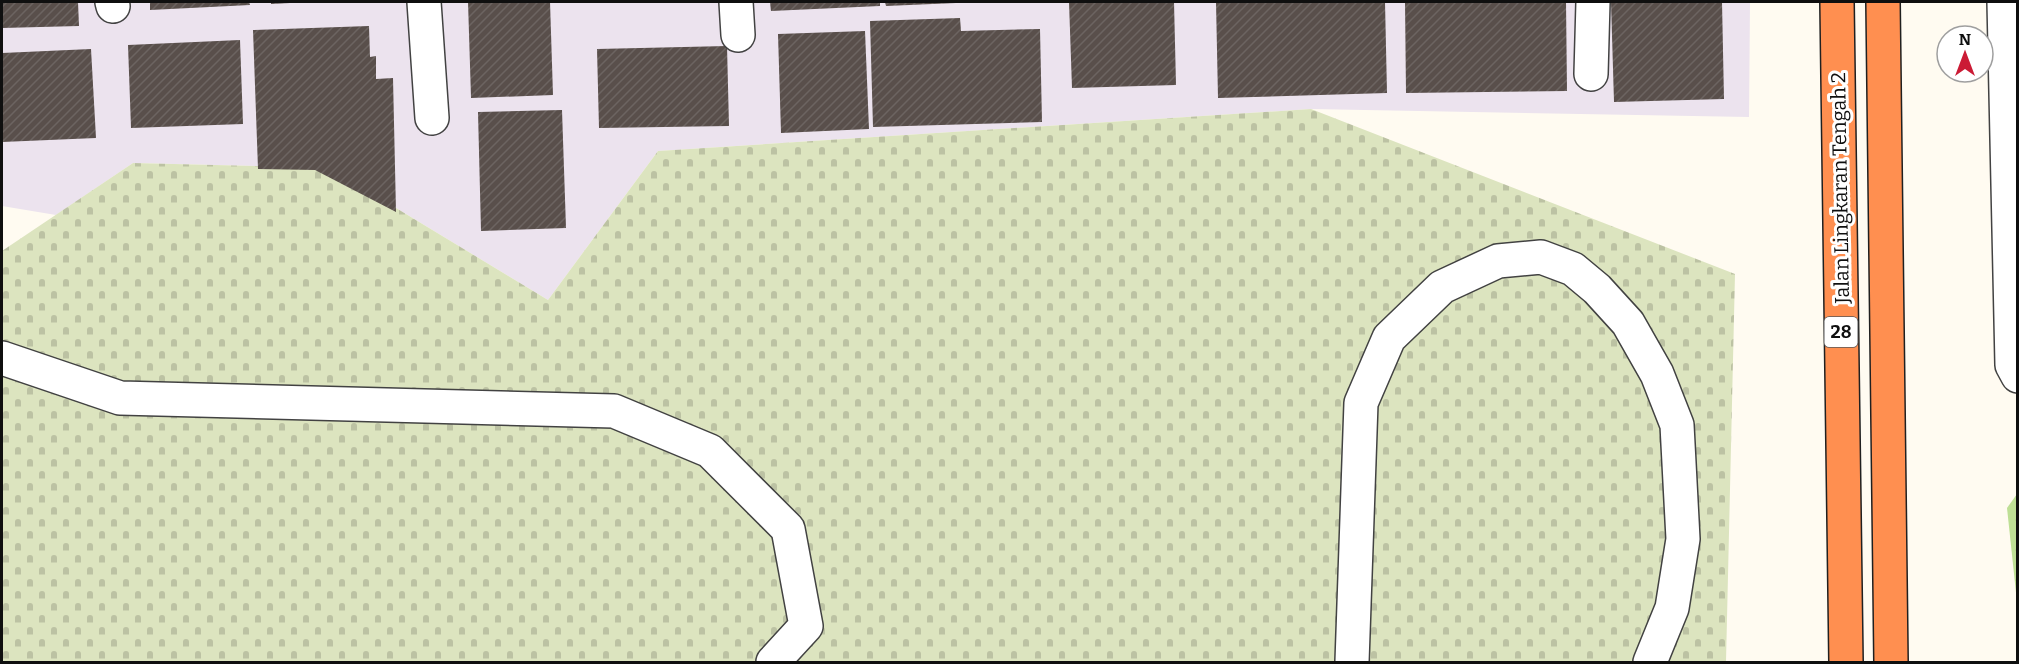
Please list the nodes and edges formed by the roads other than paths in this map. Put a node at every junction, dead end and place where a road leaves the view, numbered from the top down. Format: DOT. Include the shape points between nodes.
graph roads {
  1 [pos="424,2"];
  2 [pos="736,2"];
  3 [pos="1593,2"];
  4 [pos="1837,2"];
  5 [pos="1883,2"];
  6 [pos="2004,2"];
  7 [pos="738,35"];
  8 [pos="1591,74"];
  9 [pos="2012,79"];
  10 [pos="432,118"];
  11 [pos="2,358"];
  12 [pos="2018,376"];
  13 [pos="773,663"];
  14 [pos="1352,663"];
  15 [pos="1650,663"];
  16 [pos="1846,663"];
  17 [pos="1891,663"];
  1 -- 10 [label="street"];
  2 -- 7 [label="street"];
  3 -- 8 [label="street"];
  4 -- 16 [label="highway, Jalan Lingkaran Tengah 2 / 28"];
  5 -- 17 [label="highway"];
  6 -- 9 [label="street"];
  9 -- 12 [label="street" via="2012,365"];
  11 -- 13 [label="street" via="120,398 614,411 710,451 788,529 806,626"];
  14 -- 15 [label="street" via="1361,403 1389,338 1442,287 1498,261 1541,256 1573,269 1628,323 1657,374 1677,425 1683,538 1672,608"];
}
